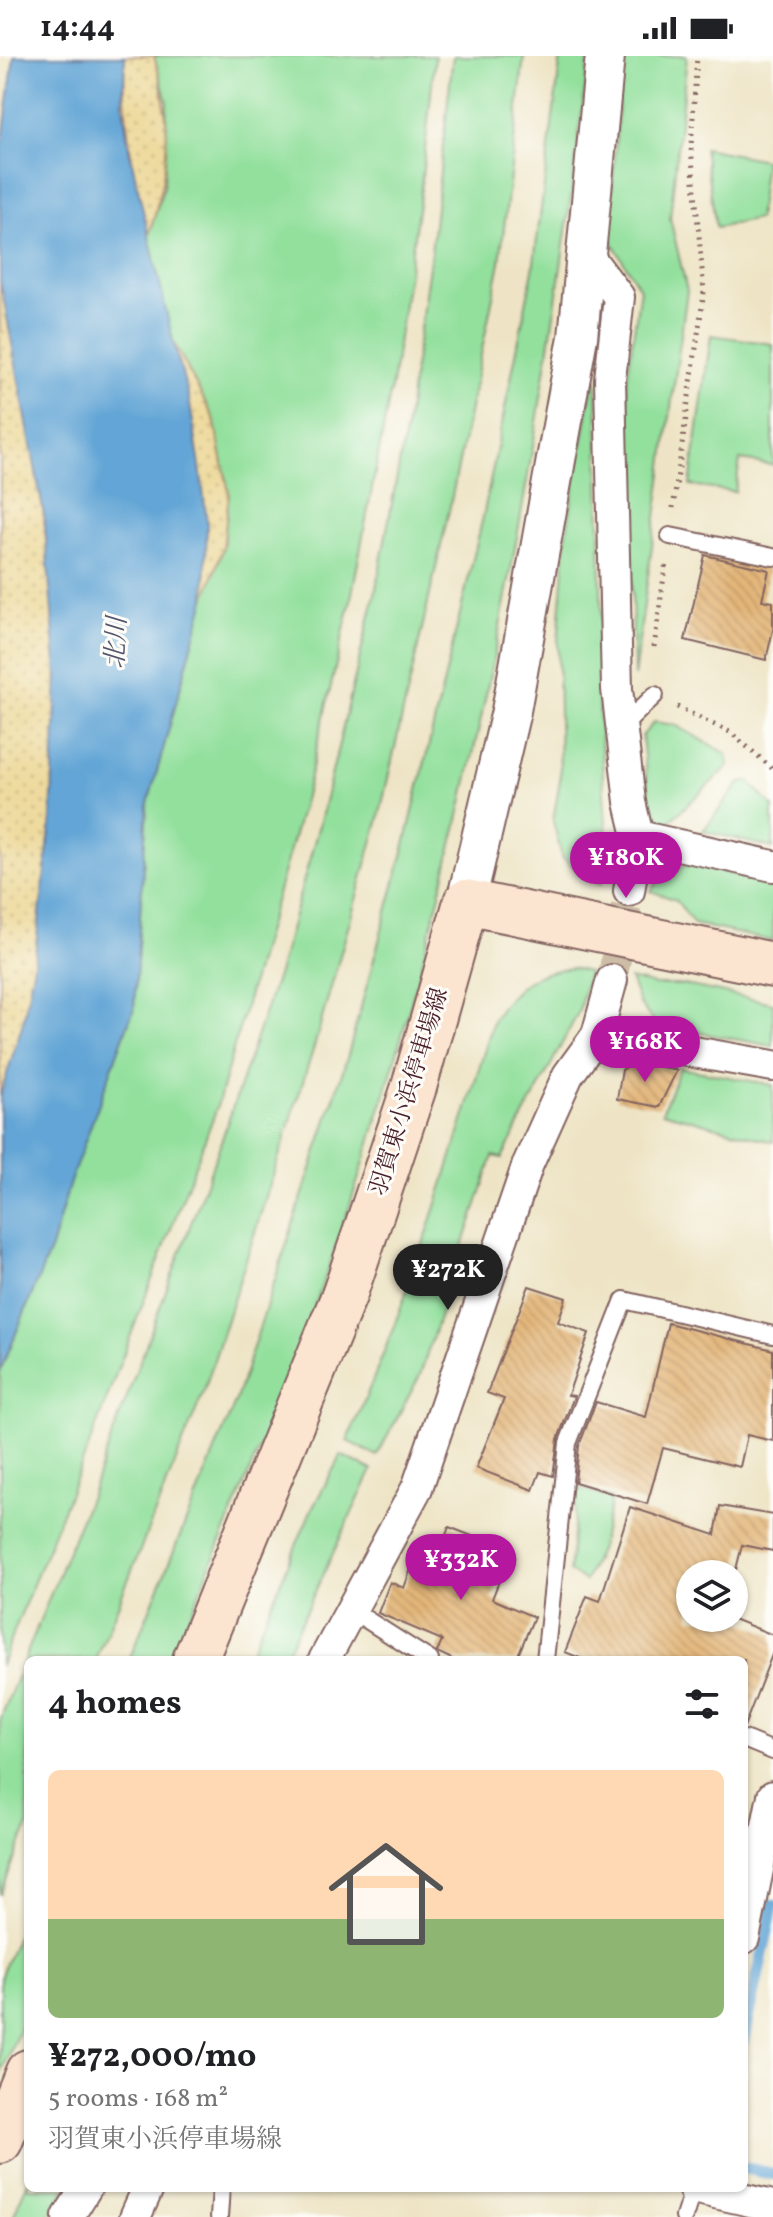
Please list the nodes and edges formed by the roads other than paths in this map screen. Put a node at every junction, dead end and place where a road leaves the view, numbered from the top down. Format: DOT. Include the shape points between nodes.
graph roads {
  1 [pos="605,56"];
  2 [pos="588,256"];
  3 [pos="670,536"];
  4 [pos="773,557"];
  5 [pos="655,695"];
  6 [pos="621,728"];
  7 [pos="638,836"];
  8 [pos="773,866"];
  9 [pos="629,891"];
  10 [pos="466,902"];
  11 [pos="773,965"];
  12 [pos="612,980"];
  13 [pos="597,1035"];
  14 [pos="773,1066"];
  15 [pos="773,1335"];
  16 [pos="350,1609"];
  17 [pos="197,1656"];
  18 [pos="326,1656"];
  19 [pos="424,1656"];
  20 [pos="549,1656"];
  21 [pos="748,1741"];
  22 [pos="773,1751"];
  23 [pos="773,1796"];
  24 [pos="748,1918"];
  25 [pos="24,2082"];
  26 [pos="0,2141"];
  27 [pos="84,2192"];
  28 [pos="146,2192"];
  29 [pos="221,2192"];
  30 [pos="692,2192"];
  31 [pos="711,2192"];
  32 [pos="773,2206"];
  33 [pos="68,2217"];
  34 [pos="135,2217"];
  35 [pos="219,2217"];
  36 [pos="684,2217"];
  1 -- 2 [label="street"];
  2 -- 6 [label="street" via="619,297 610,379"];
  2 -- 10 [label="street" via="513,697"];
  3 -- 4 [label="lane"];
  5 -- 6 [label="lane"];
  6 -- 7 [label="street"];
  7 -- 8 [label="street"];
  7 -- 9 [label="street"];
  10 -- 11 [label="main road"];
  10 -- 17 [label="main road, 羽賀東小浜停車場線" via="414,1087 345,1293"];
  12 -- 13 [label="street"];
  13 -- 14 [label="street"];
  13 -- 16 [label="street" via="568,1075 528,1164 417,1488"];
  15 -- 20 [label="lane" via="624,1300 568,1443"];
  16 -- 18 [label="street"];
  16 -- 19 [label="lane"];
  21 -- 22 [label="lane"];
  23 -- 24 [label="street"];
  25 -- 26 [label="main road"];
  27 -- 33 [label="street"];
  28 -- 34 [label="street"];
  29 -- 35 [label="lane"];
  30 -- 36 [label="lane"];
  31 -- 32 [label="street"];
}
